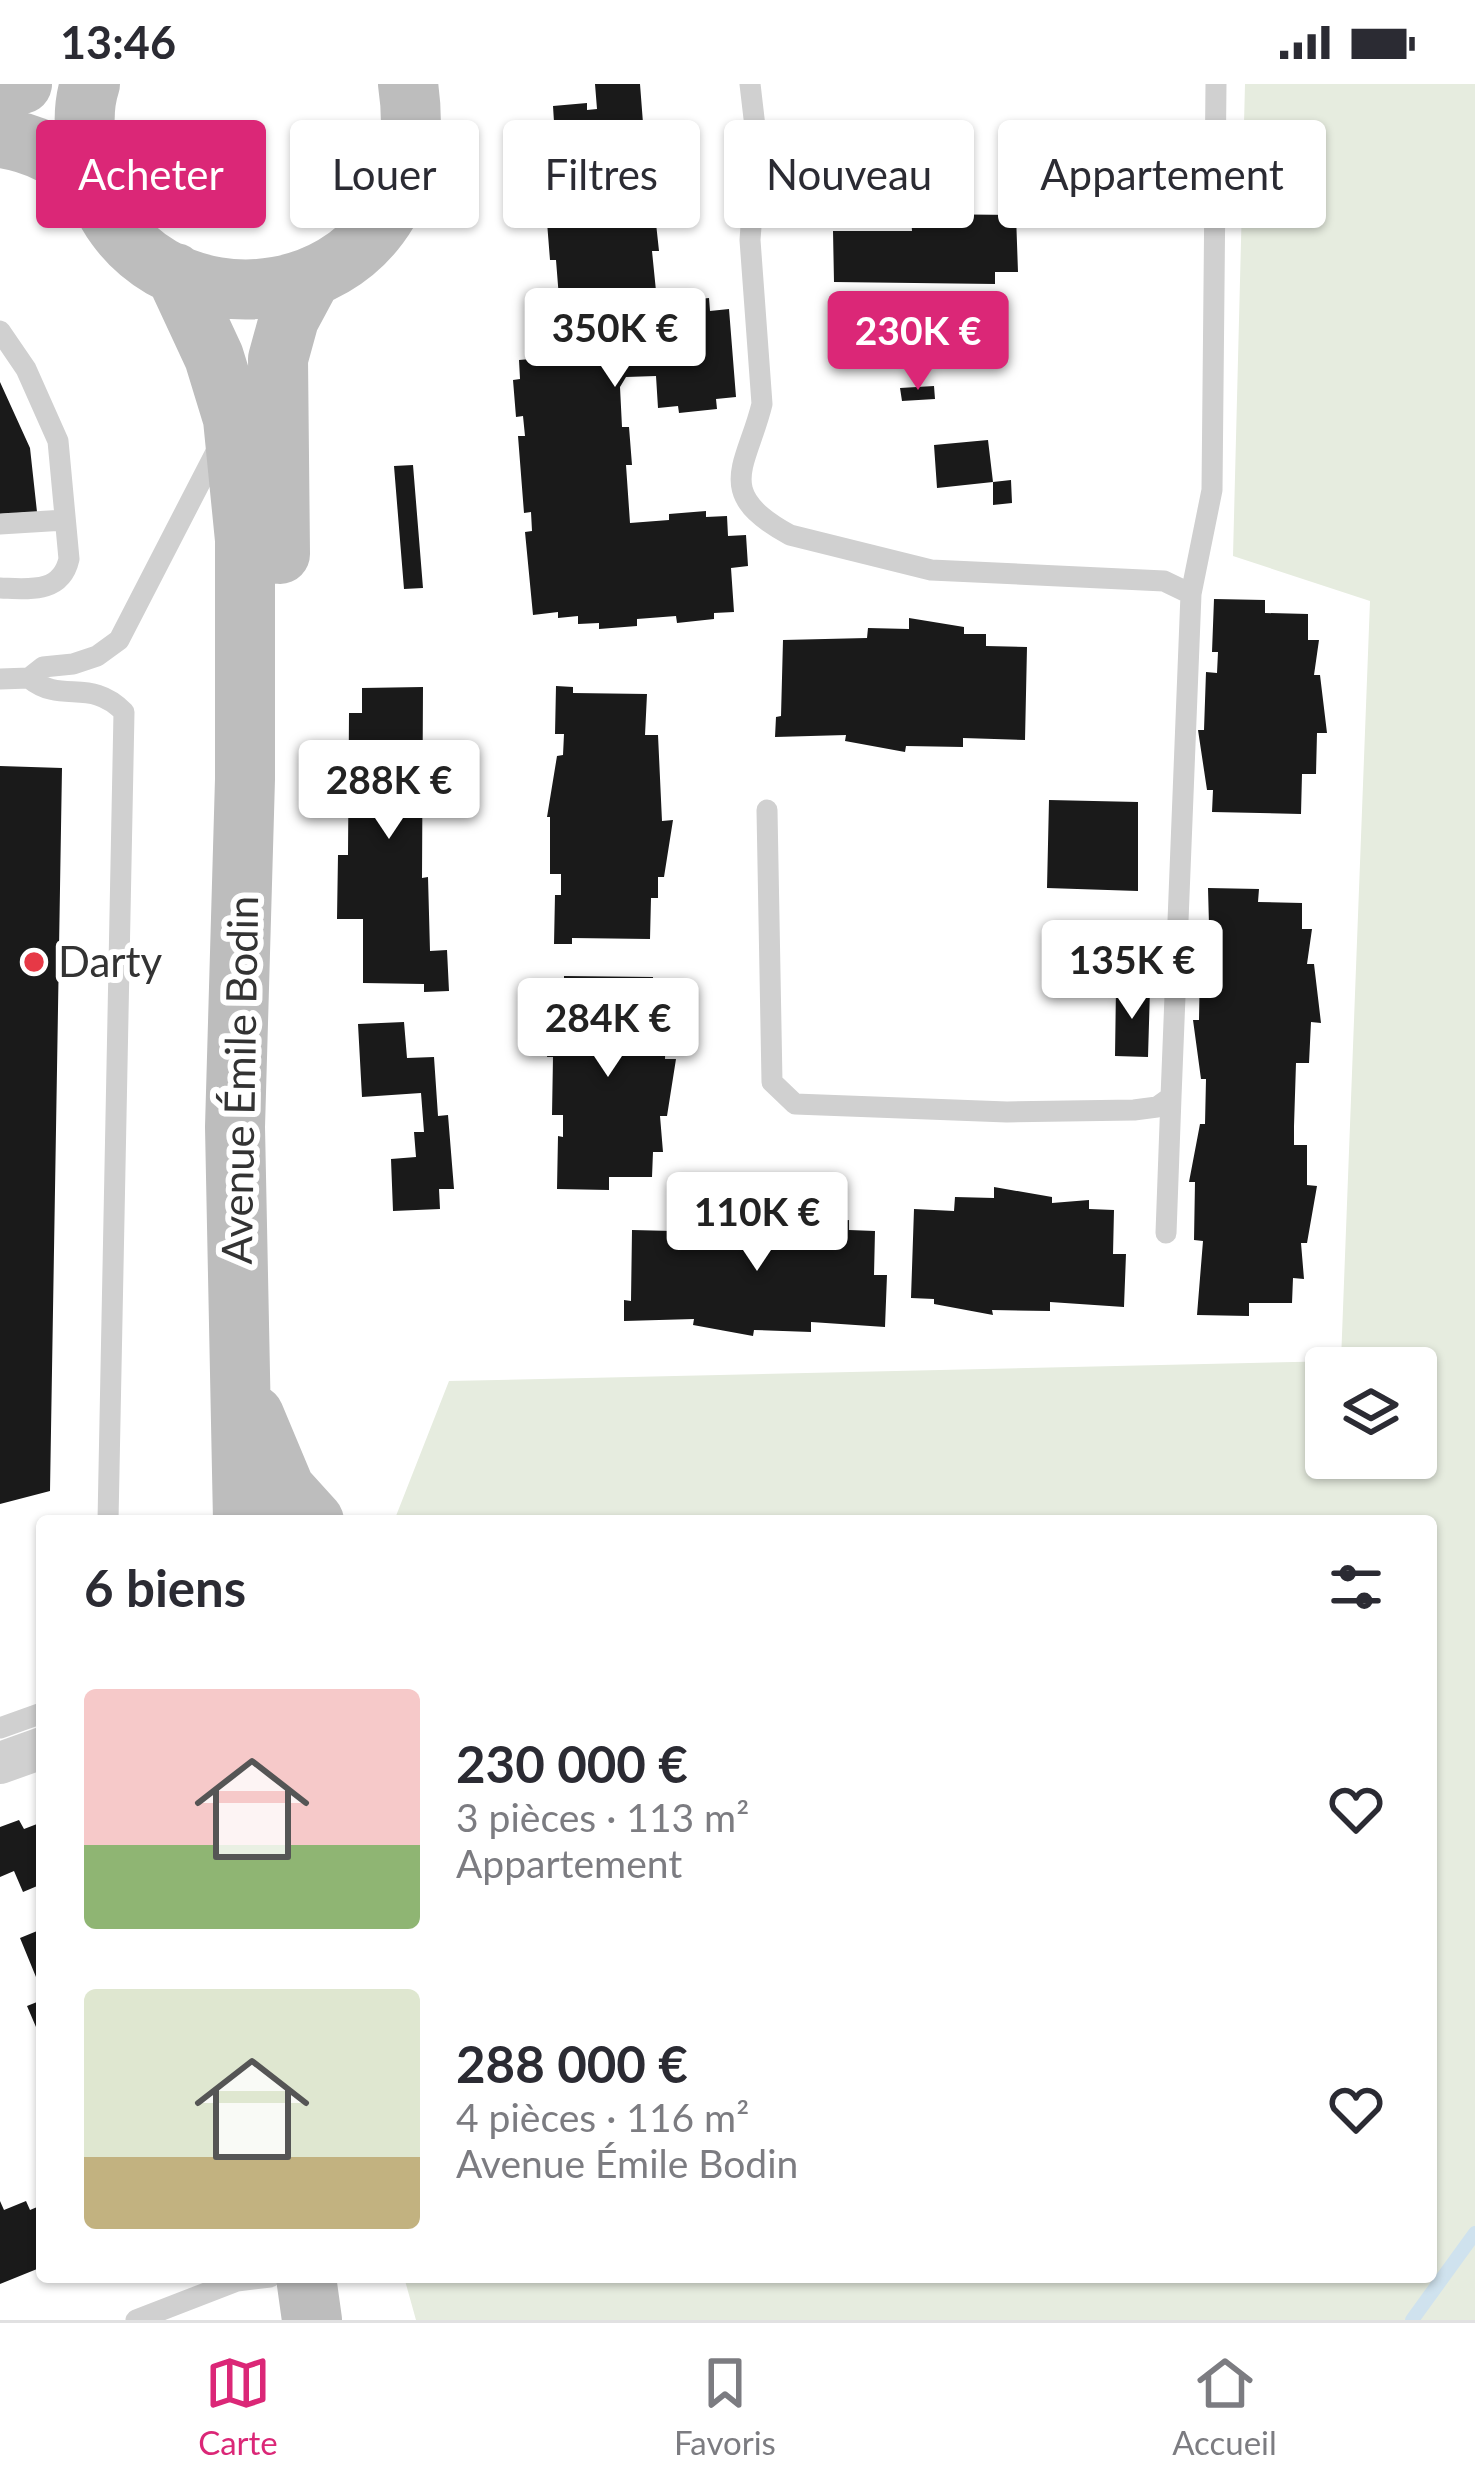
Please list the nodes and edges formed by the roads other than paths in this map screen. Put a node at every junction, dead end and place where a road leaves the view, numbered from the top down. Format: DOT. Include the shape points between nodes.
graph roads {
  1 [pos="22,84"];
  2 [pos="90,84"];
  3 [pos="408,84"];
  4 [pos="750,84"];
  5 [pos="1216,84"];
  6 [pos="0,89"];
  7 [pos="86,120"];
  8 [pos="0,138"];
  9 [pos="36,148"];
  10 [pos="120,228"];
  11 [pos="175,273"];
  12 [pos="311,278"];
  13 [pos="4,341"];
  14 [pos="233,418"];
  15 [pos="65,520"];
  16 [pos="0,524"];
  17 [pos="0,588"];
  18 [pos="1191,594"];
  19 [pos="29,678"];
  20 [pos="0,679"];
  21 [pos="245,779"];
  22 [pos="767,811"];
  23 [pos="1171,1097"];
  24 [pos="1166,1233"];
  25 [pos="240,1382"];
  26 [pos="108,1515"];
  27 [pos="243,1515"];
  28 [pos="309,1515"];
  29 [pos="36,1715"];
  30 [pos="0,1728"];
  31 [pos="36,1750"];
  32 [pos="0,1762"];
  33 [pos="232,2283"];
  34 [pos="307,2283"];
  35 [pos="136,2320"];
  36 [pos="312,2320"];
  1 -- 6 [label="main road"];
  2 -- 7 [label="main road"];
  3 -- 12 [label="main road" via="414,122 397,199 346,259"];
  4 -- 18 [label="lane" via="762,404 739,479 769,524 931,570 1164,581"];
  5 -- 18 [label="lane" via="1212,490"];
  8 -- 9 [label="main road"];
  10 -- 11 [label="main road"];
  11 -- 12 [label="main road" via="243,291"];
  11 -- 14 [label="main road, Avenue Émile Bodin"];
  12 -- 21 [label="main road, Avenue Émile Bodin" via="278,359 282,531 273,634"];
  13 -- 15 [label="lane" via="26,369 58,441"];
  14 -- 19 [label="lane" via="118,640 97,656 43,667"];
  14 -- 21 [label="main road, Avenue Émile Bodin" via="245,540"];
  15 -- 16 [label="lane"];
  15 -- 17 [label="lane" via="65,575 35,589"];
  18 -- 23 [label="lane"];
  19 -- 20 [label="lane"];
  19 -- 26 [label="lane" via="43,690 109,696 124,712"];
  21 -- 25 [label="main road, Avenue Émile Bodin" via="235,1127"];
  22 -- 23 [label="lane" via="772,1082 795,1104 1134,1111"];
  23 -- 24 [label="lane"];
  25 -- 27 [label="main road, Avenue Émile Bodin"];
  25 -- 28 [label="main road, Avenue Émile Bodin" via="285,1489"];
  29 -- 30 [label="lane"];
  31 -- 32 [label="street"];
  33 -- 35 [label="lane"];
  34 -- 36 [label="main road"];
}
